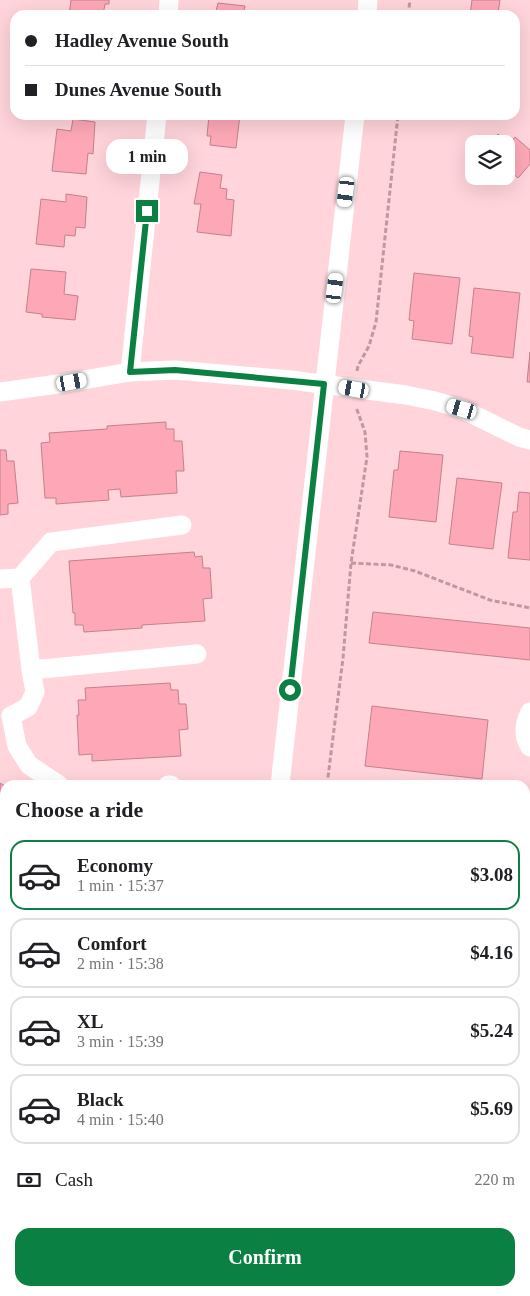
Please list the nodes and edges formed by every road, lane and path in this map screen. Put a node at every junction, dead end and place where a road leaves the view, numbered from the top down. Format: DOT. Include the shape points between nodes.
graph roads {
  1 [pos="156,120"];
  2 [pos="354,120"];
  3 [pos="397,120"];
  4 [pos="130,372"];
  5 [pos="324,384"];
  6 [pos="354,389"];
  7 [pos="0,392"];
  8 [pos="530,440"];
  9 [pos="182,525"];
  10 [pos="351,563"];
  11 [pos="20,578"];
  12 [pos="0,579"];
  13 [pos="530,608"];
  14 [pos="197,654"];
  15 [pos="31,670"];
  16 [pos="530,712"];
  17 [pos="6,714"];
  18 [pos="530,747"];
  19 [pos="51,780"];
  20 [pos="281,780"];
  21 [pos="329,780"];
  1 -- 4 [label="street"];
  2 -- 5 [label="street"];
  3 -- 6 [label="path" via="376,322 370,346 358,366"];
  4 -- 5 [label="street" via="175,370"];
  4 -- 7 [label="street"];
  5 -- 6 [label="street"];
  5 -- 20 [label="street"];
  6 -- 8 [label="street" via="435,401 462,409"];
  6 -- 10 [label="path" via="356,407 365,432 366,457"];
  9 -- 11 [label="street" via="51,542"];
  10 -- 13 [label="path" via="391,565 415,571 490,600"];
  10 -- 21 [label="path"];
  11 -- 12 [label="street"];
  11 -- 15 [label="street"];
  14 -- 15 [label="street"];
  15 -- 17 [label="street" via="35,692 28,707"];
  16 -- 18 [label="street" via="524,732"];
  17 -- 19 [label="street" via="17,746 28,765"];
}
